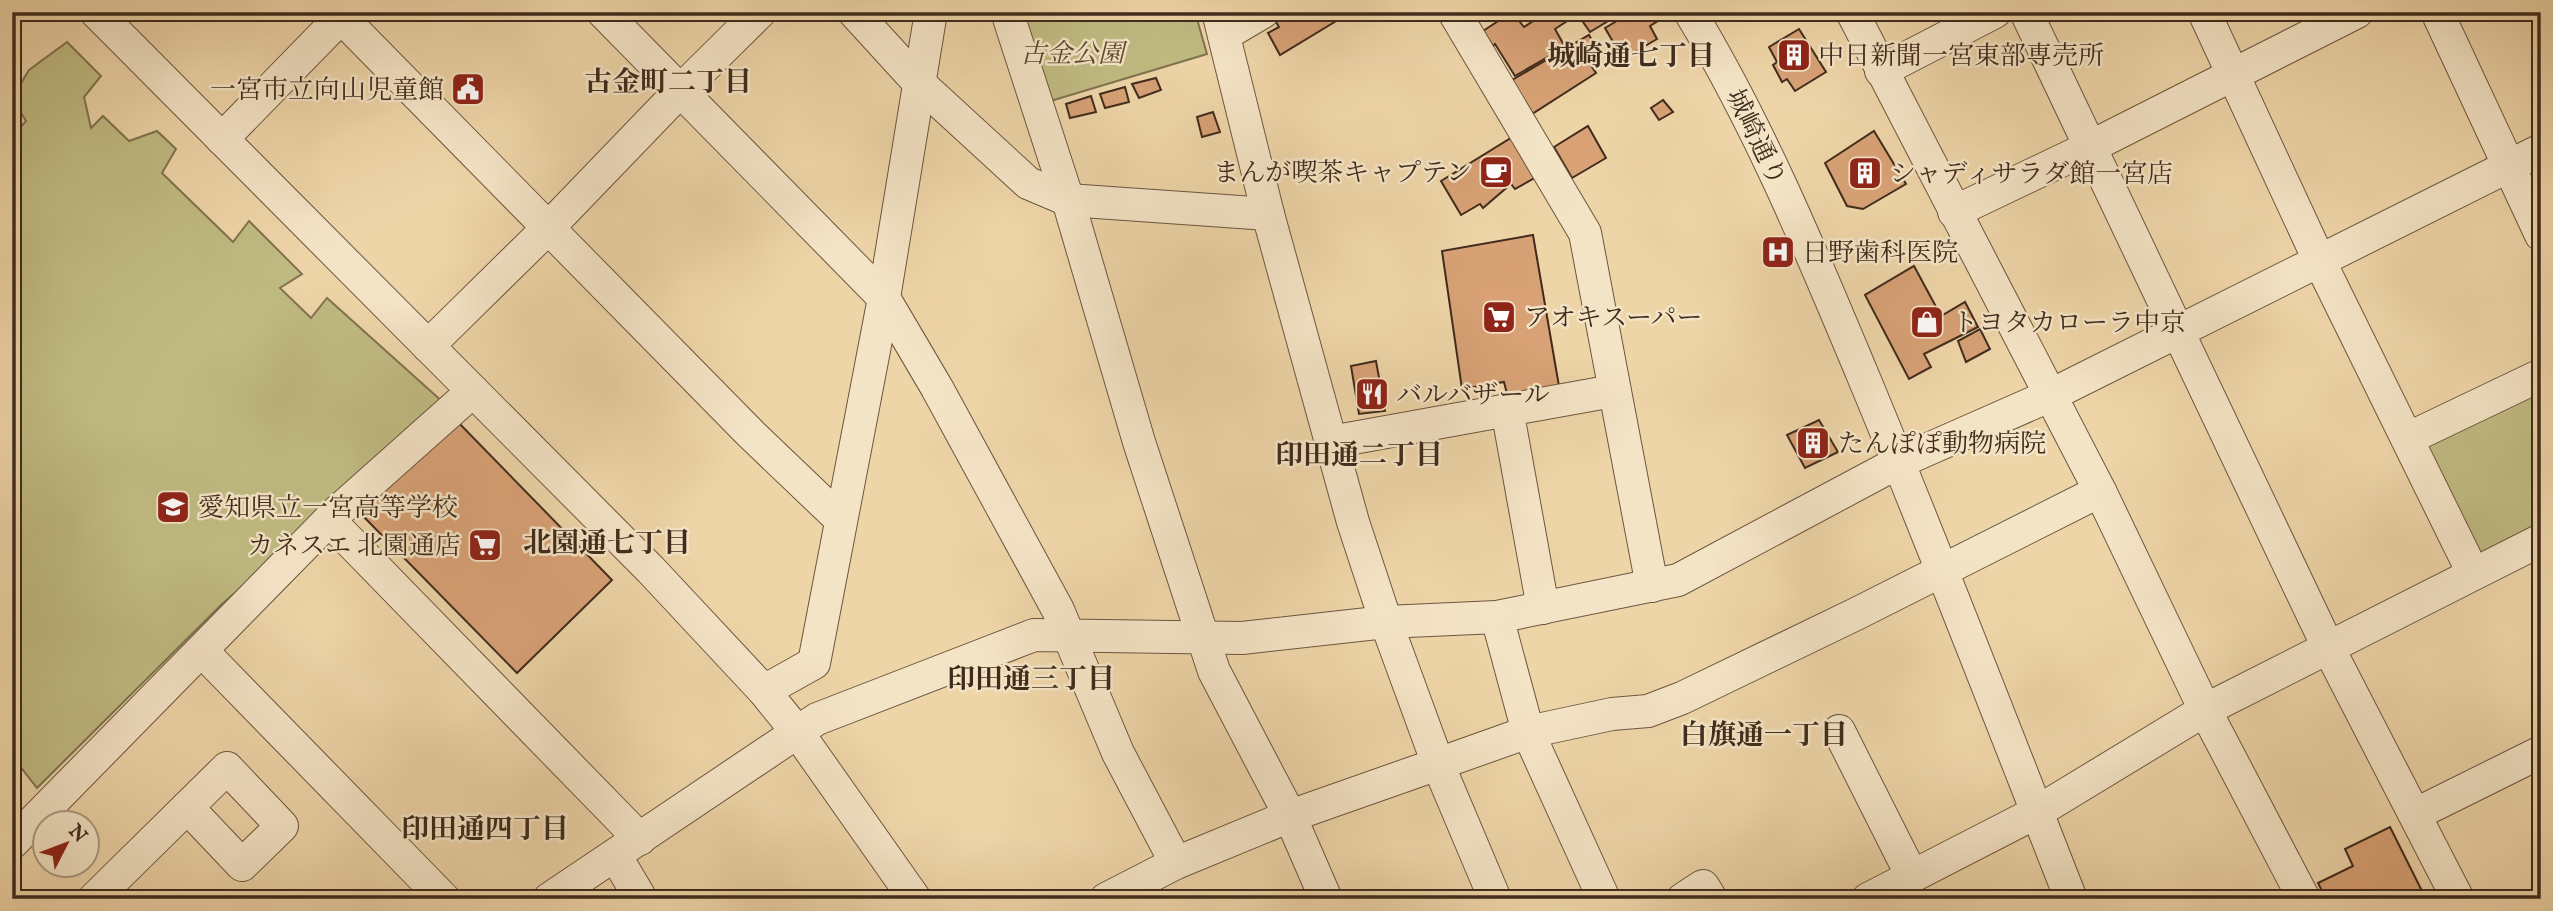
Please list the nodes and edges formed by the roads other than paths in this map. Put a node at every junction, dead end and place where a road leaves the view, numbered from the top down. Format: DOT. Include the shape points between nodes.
graph roads {
  1 [pos="96,12"];
  2 [pos="604,12"];
  3 [pos="760,12"];
  4 [pos="854,12"];
  5 [pos="931,12"];
  6 [pos="1007,12"];
  7 [pos="1263,12"];
  8 [pos="1454,12"];
  9 [pos="1690,12"];
  10 [pos="1852,12"];
  11 [pos="1995,12"];
  12 [pos="2026,12"];
  13 [pos="2203,12"];
  14 [pos="2357,12"];
  15 [pos="2437,12"];
  16 [pos="341,14"];
  17 [pos="1221,24"];
  18 [pos="1881,71"];
  19 [pos="2233,74"];
  20 [pos="918,82"];
  21 [pos="680,91"];
  22 [pos="222,139"];
  23 [pos="2090,148"];
  24 [pos="2541,150"];
  25 [pos="2509,166"];
  26 [pos="1068,200"];
  27 [pos="1954,212"];
  28 [pos="1268,214"];
  29 [pos="549,227"];
  30 [pos="2541,235"];
  31 [pos="2319,260"];
  32 [pos="884,298"];
  33 [pos="2179,332"];
  34 [pos="428,346"];
  35 [pos="2541,375"];
  36 [pos="473,391"];
  37 [pos="1613,391"];
  38 [pos="2049,396"];
  39 [pos="1507,409"];
  40 [pos="2409,438"];
  41 [pos="1331,442"];
  42 [pos="1899,462"];
  43 [pos="2100,491"];
  44 [pos="840,519"];
  45 [pos="329,520"];
  46 [pos="2541,540"];
  47 [pos="1941,570"];
  48 [pos="2473,573"];
  49 [pos="1652,586"];
  50 [pos="1544,608"];
  51 [pos="1497,617"];
  52 [pos="1386,622"];
  53 [pos="1068,635"];
  54 [pos="1202,636"];
  55 [pos="2328,647"];
  56 [pos="202,651"];
  57 [pos="764,691"];
  58 [pos="2206,710"];
  59 [pos="1839,731"];
  60 [pos="1528,732"];
  61 [pos="798,733"];
  62 [pos="2541,752"];
  63 [pos="1438,764"];
  64 [pos="187,807"];
  65 [pos="2037,812"];
  66 [pos="2416,814"];
  67 [pos="1290,816"];
  68 [pos="12,843"];
  69 [pos="628,847"];
  70 [pos="1176,863"];
  71 [pos="1912,876"];
  72 [pos="1123,895"];
  73 [pos="94,899"];
  74 [pos="444,899"];
  75 [pos="549,899"];
  76 [pos="641,899"];
  77 [pos="915,899"];
  78 [pos="1326,899"];
  79 [pos="1495,899"];
  80 [pos="1604,899"];
  81 [pos="1683,899"];
  82 [pos="1711,899"];
  83 [pos="1868,899"];
  84 [pos="2071,899"];
  85 [pos="2304,899"];
  86 [pos="2458,899"];
  1 -- 22 [label="street"];
  2 -- 21 [label="street"];
  3 -- 21 [label="street"];
  4 -- 20 [label="street"];
  5 -- 20 [label="street"];
  6 -- 26 [label="street"];
  7 -- 17 [label="street"];
  8 -- 37 [label="street" via="1585,233"];
  9 -- 42 [label="street, 城崎通り" via="1722,64 1800,226"];
  10 -- 18 [label="street"];
  11 -- 18 [label="street"];
  12 -- 23 [label="street"];
  13 -- 19 [label="street"];
  14 -- 19 [label="street"];
  15 -- 25 [label="street"];
  16 -- 22 [label="street"];
  16 -- 29 [label="street"];
  17 -- 28 [label="street"];
  18 -- 27 [label="street"];
  19 -- 23 [label="street"];
  19 -- 31 [label="street"];
  20 -- 26 [label="street" via="1028,183"];
  20 -- 32 [label="street"];
  21 -- 29 [label="street"];
  21 -- 32 [label="street"];
  22 -- 34 [label="street"];
  23 -- 27 [label="street"];
  23 -- 33 [label="street"];
  24 -- 25 [label="street"];
  25 -- 30 [label="street"];
  25 -- 31 [label="street"];
  26 -- 28 [label="street"];
  26 -- 54 [label="street"];
  27 -- 38 [label="street"];
  28 -- 41 [label="street"];
  29 -- 34 [label="street"];
  29 -- 44 [label="street"];
  31 -- 33 [label="street"];
  31 -- 40 [label="street"];
  32 -- 44 [label="street"];
  32 -- 53 [label="street"];
  33 -- 38 [label="street"];
  33 -- 55 [label="street"];
  34 -- 36 [label="street"];
  35 -- 40 [label="street"];
  36 -- 45 [label="street"];
  36 -- 57 [label="street"];
  37 -- 39 [label="street"];
  37 -- 49 [label="street"];
  38 -- 42 [label="street"];
  38 -- 43 [label="street"];
  39 -- 41 [label="street"];
  39 -- 50 [label="street"];
  40 -- 48 [label="street"];
  41 -- 52 [label="street"];
  42 -- 47 [label="street, 城崎通り"];
  42 -- 49 [label="street" via="1678,580"];
  43 -- 47 [label="street"];
  43 -- 58 [label="street"];
  44 -- 57 [label="street" via="814,663"];
  45 -- 56 [label="street"];
  45 -- 69 [label="street"];
  46 -- 48 [label="street"];
  47 -- 60 [label="street" via="1754,664 1648,711"];
  47 -- 65 [label="street, 城崎通り"];
  48 -- 55 [label="street"];
  49 -- 50 [label="street"];
  50 -- 51 [label="street"];
  51 -- 52 [label="street"];
  51 -- 60 [label="street"];
  52 -- 54 [label="street" via="1242,638"];
  52 -- 63 [label="street"];
  53 -- 54 [label="street"];
  53 -- 61 [label="street" via="1034,635 817,719"];
  53 -- 70 [label="street" via="1118,753"];
  54 -- 67 [label="street" via="1214,671"];
  55 -- 58 [label="street"];
  55 -- 66 [label="street"];
  56 -- 68 [label="street"];
  56 -- 74 [label="street"];
  57 -- 61 [label="street"];
  58 -- 65 [label="street"];
  58 -- 85 [label="street"];
  59 -- 71 [label="street"];
  60 -- 63 [label="street"];
  60 -- 80 [label="street"];
  61 -- 69 [label="street"];
  61 -- 77 [label="street"];
  62 -- 66 [label="street"];
  63 -- 67 [label="street"];
  63 -- 79 [label="street"];
  64 -- 73 [label="street" via="242,865 282,826 227,768"];
  65 -- 71 [label="street"];
  65 -- 84 [label="street, 城崎通り"];
  66 -- 86 [label="street"];
  67 -- 70 [label="street"];
  67 -- 78 [label="street"];
  69 -- 75 [label="street"];
  69 -- 76 [label="street"];
  70 -- 72 [label="street"];
  71 -- 83 [label="street"];
  81 -- 82 [label="street" via="1703,886"];
}
